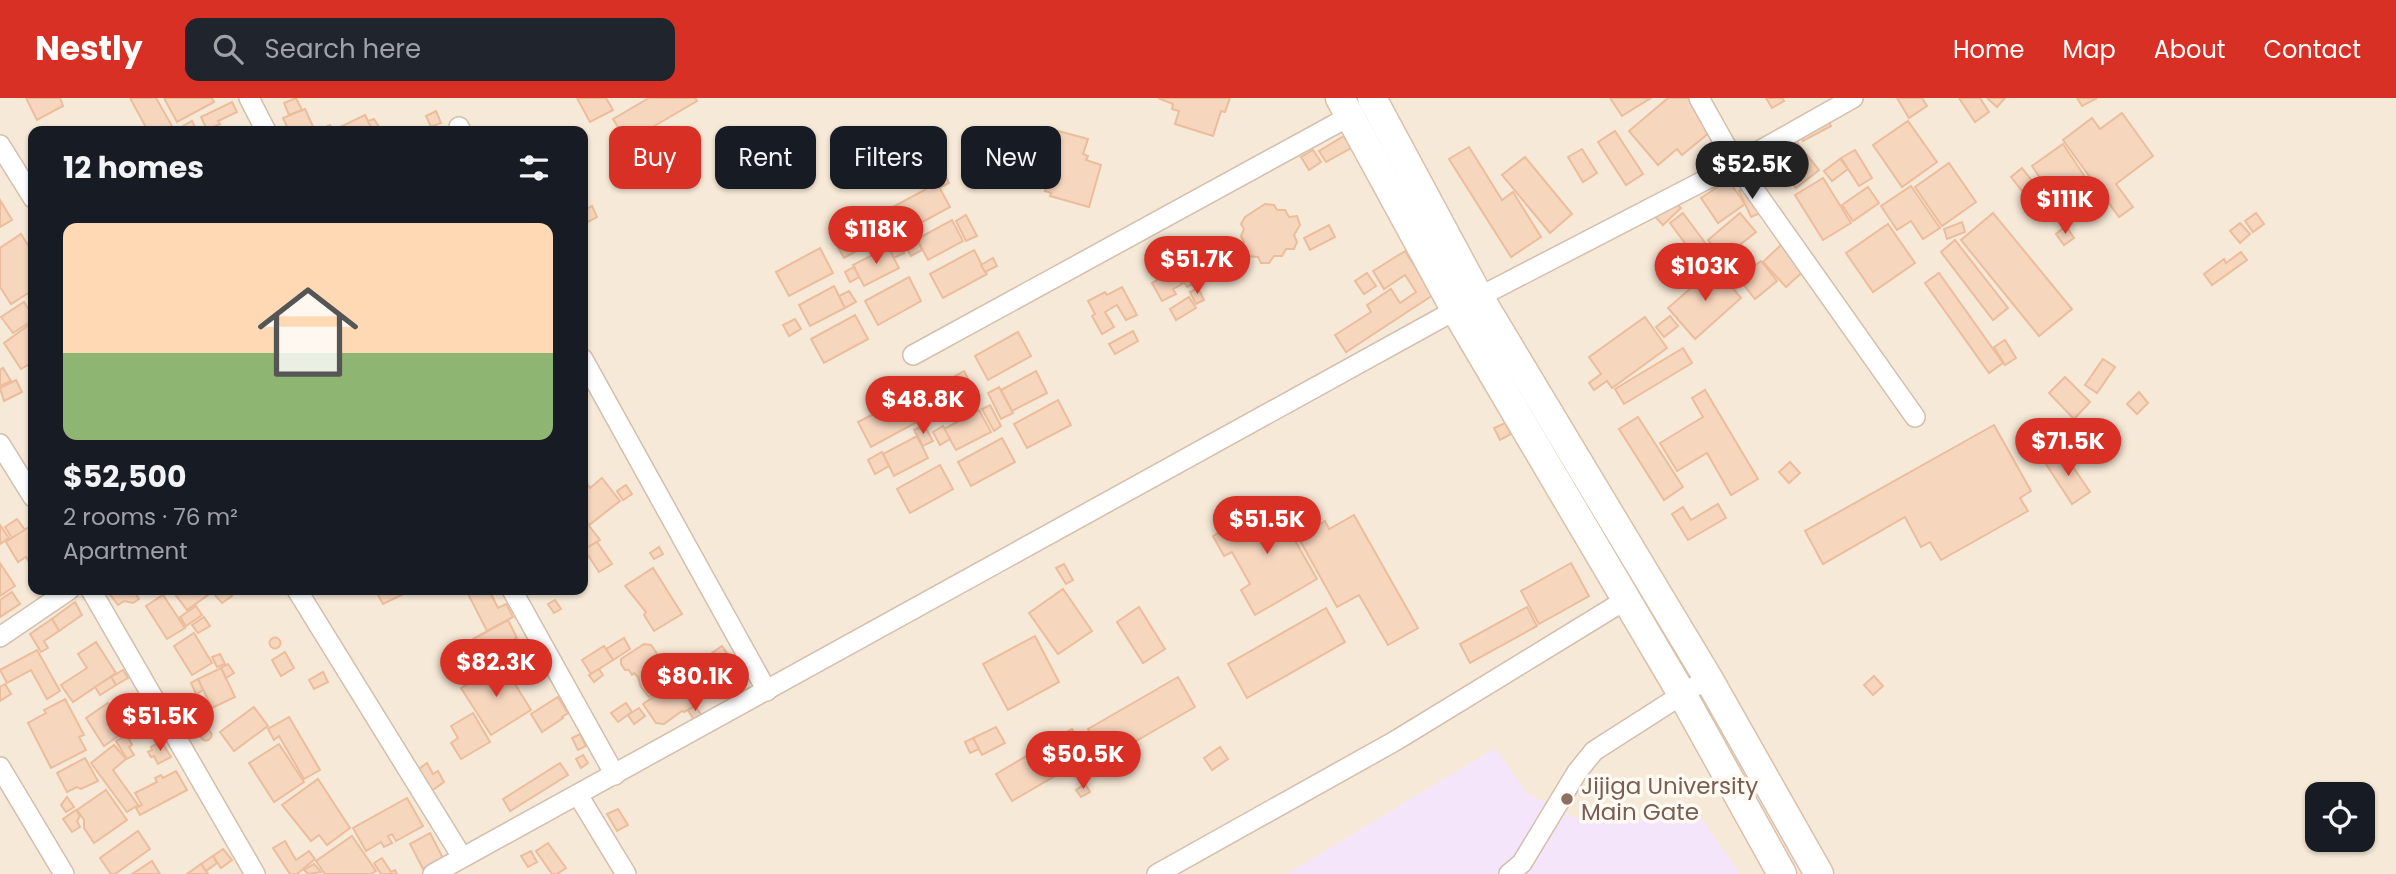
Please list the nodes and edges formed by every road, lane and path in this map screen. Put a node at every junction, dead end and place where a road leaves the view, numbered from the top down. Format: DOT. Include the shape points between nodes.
graph roads {
  1 [pos="249,98"];
  2 [pos="1372,98"];
  3 [pos="1699,98"];
  4 [pos="1853,98"];
  5 [pos="1345,107"];
  6 [pos="263,126"];
  7 [pos="0,145"];
  8 [pos="1735,164"];
  9 [pos="28,190"];
  10 [pos="1467,304"];
  11 [pos="913,355"];
  12 [pos="588,368"];
  13 [pos="1915,417"];
  14 [pos="0,444"];
  15 [pos="28,489"];
  16 [pos="62,595"];
  17 [pos="95,595"];
  18 [pos="300,595"];
  19 [pos="515,595"];
  20 [pos="1627,600"];
  21 [pos="0,637"];
  22 [pos="1708,678"];
  23 [pos="767,691"];
  24 [pos="1682,694"];
  25 [pos="0,767"];
  26 [pos="615,775"];
  27 [pos="578,795"];
  28 [pos="462,857"];
  29 [pos="1518,870"];
  30 [pos="64,874"];
  31 [pos="255,874"];
  32 [pos="433,874"];
  33 [pos="626,874"];
  34 [pos="1157,874"];
  35 [pos="1782,874"];
  36 [pos="1819,874"];
  1 -- 6 [label="street"];
  2 -- 10 [label="main road"];
  3 -- 8 [label="street"];
  4 -- 8 [label="street"];
  5 -- 10 [label="main road"];
  5 -- 11 [label="street"];
  7 -- 9 [label="street"];
  8 -- 10 [label="street"];
  8 -- 13 [label="street"];
  10 -- 20 [label="main road"];
  10 -- 22 [label="main road"];
  10 -- 23 [label="street"];
  12 -- 23 [label="street"];
  14 -- 15 [label="street"];
  16 -- 21 [label="street"];
  17 -- 31 [label="street"];
  18 -- 28 [label="street"];
  19 -- 26 [label="street"];
  20 -- 24 [label="main road"];
  20 -- 34 [label="street" via="1395,741"];
  22 -- 24 [label="street"];
  22 -- 36 [label="main road"];
  23 -- 26 [label="street"];
  24 -- 29 [label="street" via="1594,751"];
  24 -- 35 [label="main road"];
  25 -- 30 [label="street"];
  26 -- 27 [label="street"];
  27 -- 28 [label="street"];
  27 -- 33 [label="street"];
  28 -- 32 [label="street"];
}
